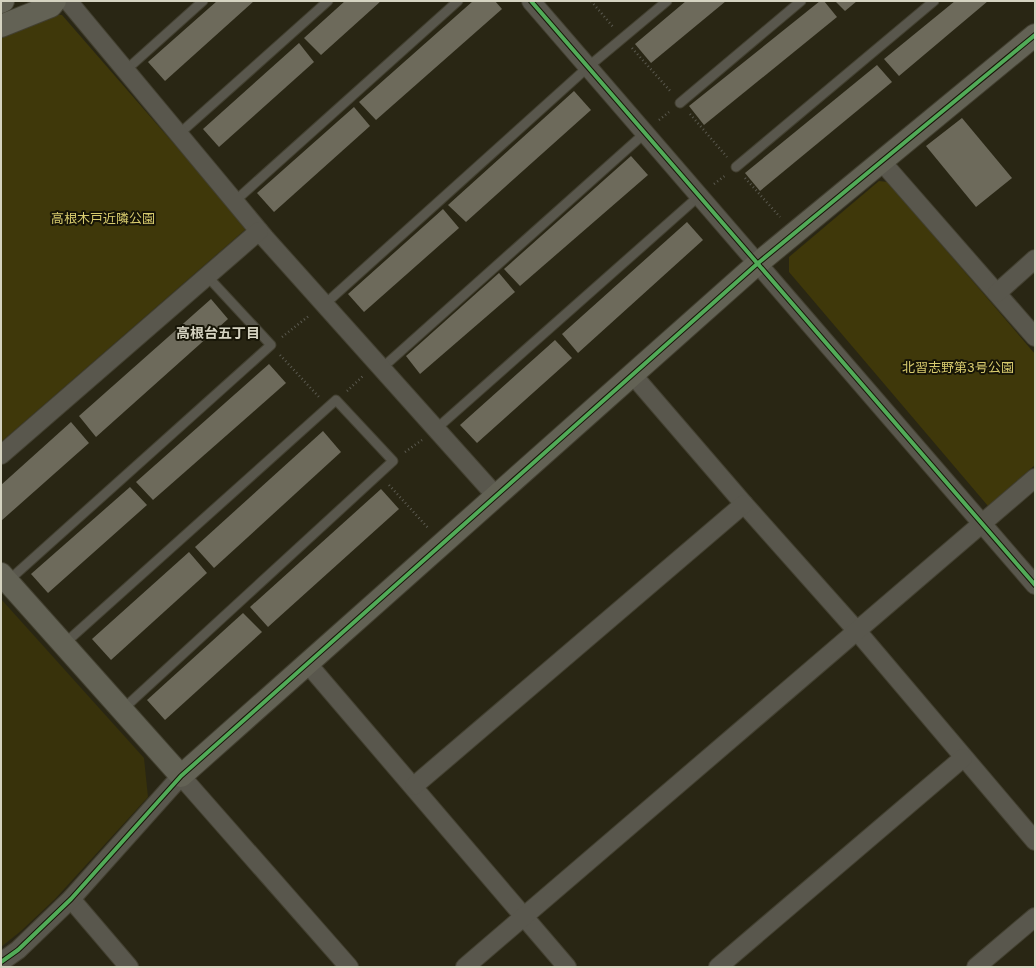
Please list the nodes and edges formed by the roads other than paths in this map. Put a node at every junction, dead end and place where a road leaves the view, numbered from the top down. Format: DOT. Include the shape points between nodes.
graph roads {
  1 [pos="55,1"];
  2 [pos="68,1"];
  3 [pos="203,1"];
  4 [pos="328,1"];
  5 [pos="458,1"];
  6 [pos="531,1"];
  7 [pos="667,1"];
  8 [pos="801,1"];
  9 [pos="934,1"];
  10 [pos="1,26"];
  11 [pos="1035,35"];
  12 [pos="588,67"];
  13 [pos="126,70"];
  14 [pos="680,103"];
  15 [pos="645,133"];
  16 [pos="179,134"];
  17 [pos="882,162"];
  18 [pos="736,167"];
  19 [pos="699,196"];
  20 [pos="235,201"];
  21 [pos="259,231"];
  22 [pos="1035,259"];
  23 [pos="757,264"];
  24 [pos="207,276"];
  25 [pos="997,293"];
  26 [pos="324,304"];
  27 [pos="1035,336"];
  28 [pos="380,366"];
  29 [pos="632,374"];
  30 [pos="436,428"];
  31 [pos="1,456"];
  32 [pos="1035,478"];
  33 [pos="496,496"];
  34 [pos="744,504"];
  35 [pos="982,524"];
  36 [pos="4,578"];
  37 [pos="1035,585"];
  38 [pos="857,631"];
  39 [pos="64,644"];
  40 [pos="307,663"];
  41 [pos="122,710"];
  42 [pos="963,758"];
  43 [pos="180,776"];
  44 [pos="414,786"];
  45 [pos="1035,841"];
  46 [pos="71,899"];
  47 [pos="524,917"];
  48 [pos="1035,917"];
  49 [pos="1,962"];
  50 [pos="129,967"];
  51 [pos="349,967"];
  52 [pos="466,967"];
  53 [pos="567,967"];
  54 [pos="718,967"];
  55 [pos="976,967"];
  1 -- 10 [label="street" via="51,6"];
  2 -- 13 [label="street"];
  3 -- 13 [label="lane"];
  4 -- 16 [label="lane"];
  5 -- 20 [label="lane"];
  6 -- 12 [label="street"];
  7 -- 12 [label="lane"];
  8 -- 14 [label="lane"];
  9 -- 18 [label="lane"];
  11 -- 17 [label="street"];
  12 -- 15 [label="street"];
  12 -- 26 [label="lane"];
  13 -- 16 [label="street"];
  15 -- 19 [label="street"];
  15 -- 28 [label="lane"];
  16 -- 20 [label="street"];
  17 -- 23 [label="street"];
  17 -- 25 [label="street"];
  19 -- 23 [label="street"];
  19 -- 30 [label="lane"];
  20 -- 21 [label="street"];
  21 -- 24 [label="street"];
  21 -- 26 [label="street"];
  22 -- 25 [label="street"];
  23 -- 29 [label="street"];
  23 -- 35 [label="street"];
  24 -- 31 [label="street"];
  24 -- 36 [label="lane" via="271,345"];
  25 -- 27 [label="street"];
  26 -- 28 [label="street"];
  28 -- 30 [label="street"];
  29 -- 33 [label="street"];
  29 -- 34 [label="street"];
  30 -- 33 [label="street"];
  32 -- 35 [label="street"];
  33 -- 40 [label="street"];
  34 -- 38 [label="street"];
  34 -- 44 [label="street"];
  35 -- 37 [label="street"];
  35 -- 38 [label="street"];
  36 -- 39 [label="street"];
  38 -- 42 [label="street"];
  38 -- 47 [label="street"];
  39 -- 41 [label="street"];
  39 -- 41 [label="lane" via="336,400 393,461"];
  40 -- 43 [label="street"];
  40 -- 44 [label="street"];
  41 -- 43 [label="street"];
  42 -- 45 [label="street"];
  42 -- 54 [label="street"];
  43 -- 46 [label="street"];
  43 -- 51 [label="street"];
  44 -- 47 [label="street"];
  46 -- 49 [label="street" via="18,950"];
  46 -- 50 [label="street"];
  47 -- 52 [label="street"];
  47 -- 53 [label="street"];
  48 -- 55 [label="street"];
}
